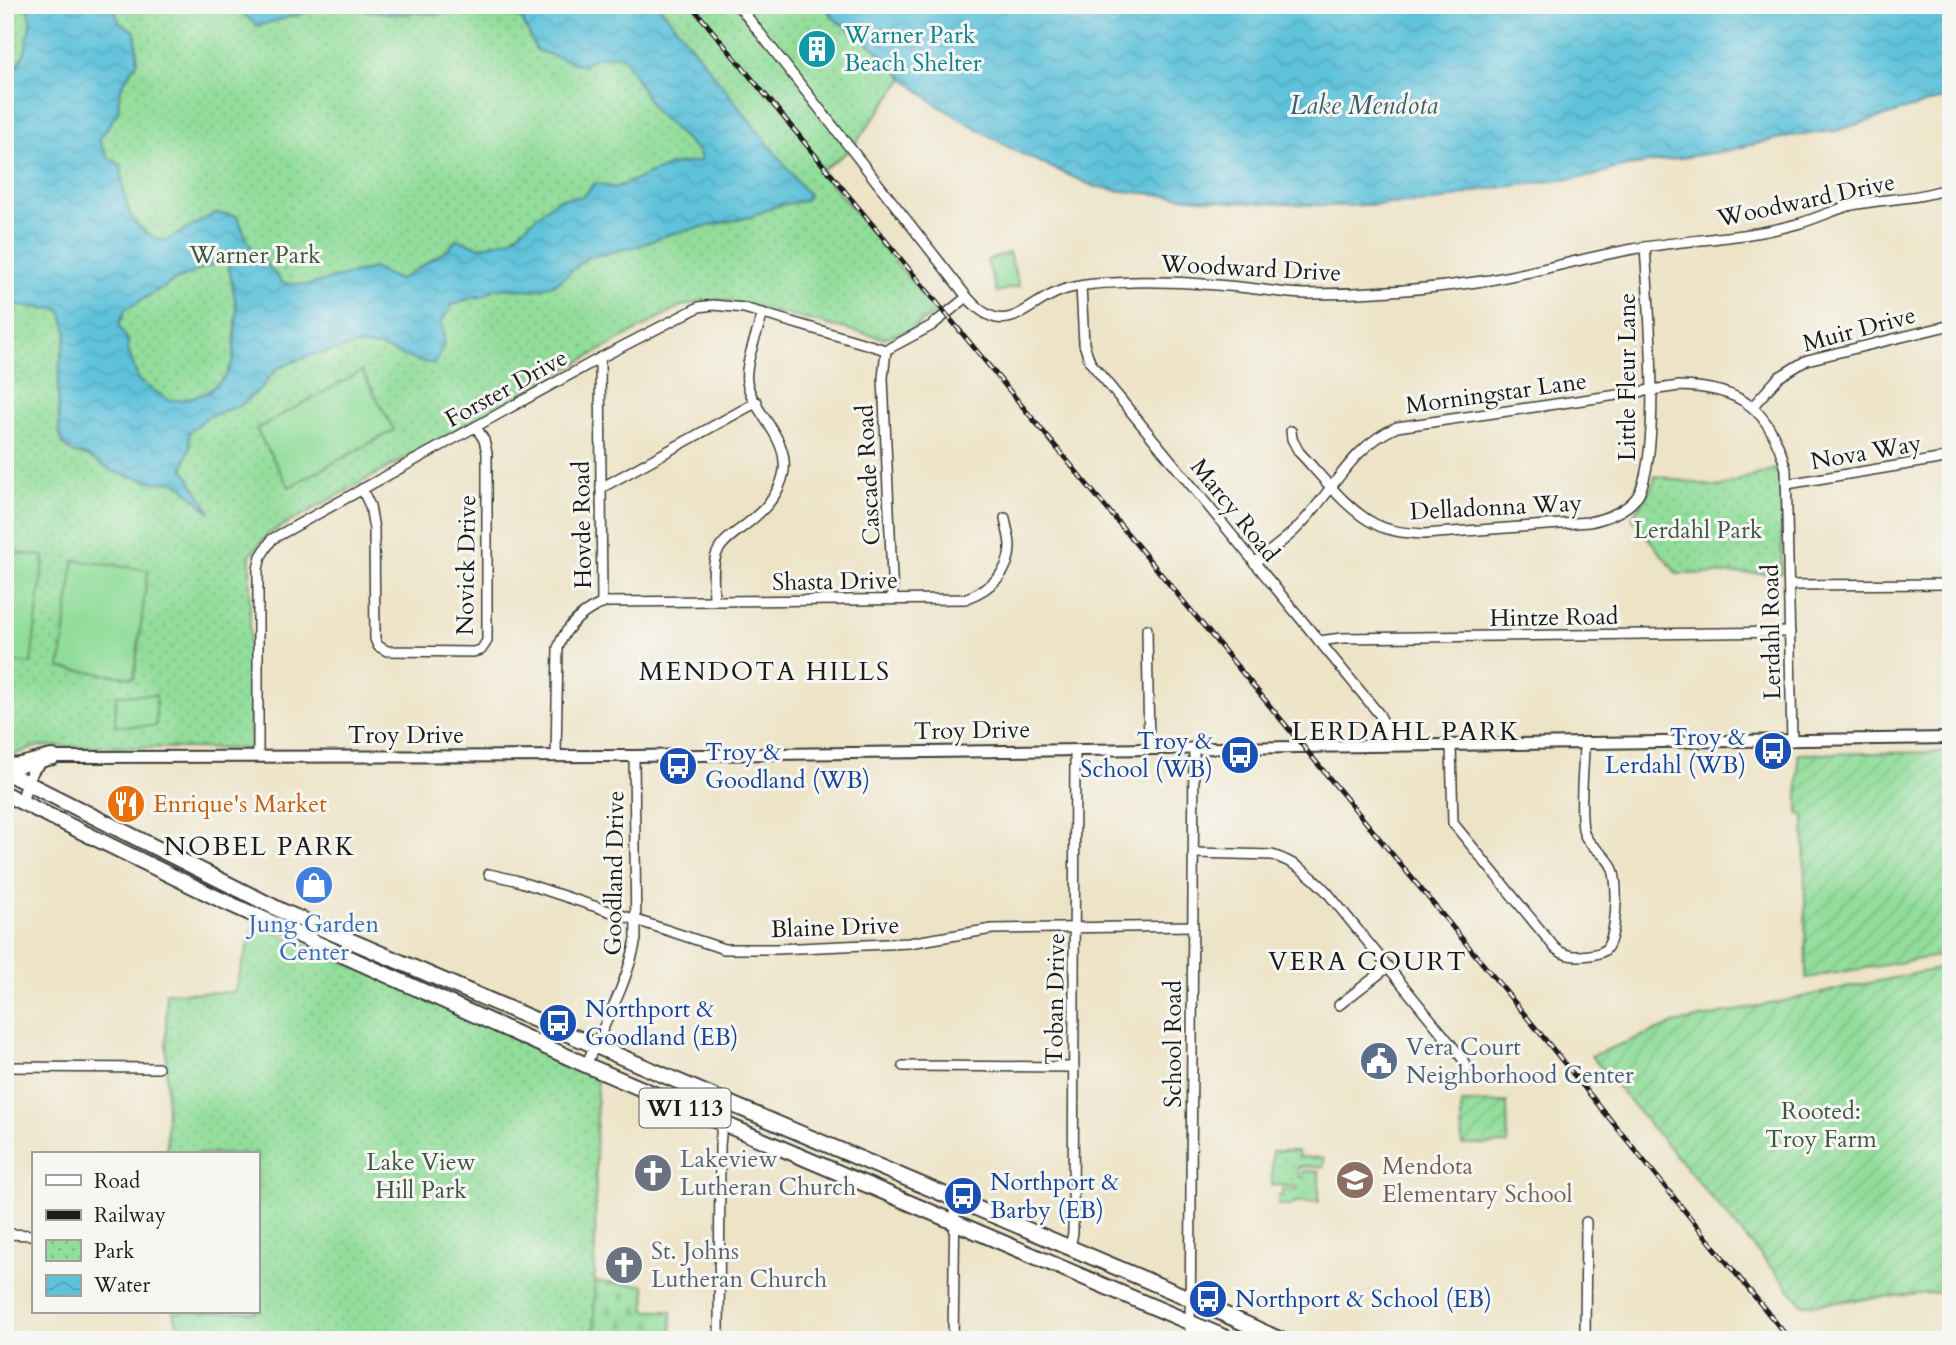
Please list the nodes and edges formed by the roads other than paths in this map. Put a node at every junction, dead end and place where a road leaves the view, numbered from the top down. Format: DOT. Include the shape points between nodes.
graph roads {
  1 [pos="738,5"];
  2 [pos="1951,187"];
  3 [pos="1645,247"];
  4 [pos="1081,286"];
  5 [pos="967,297"];
  6 [pos="763,313"];
  7 [pos="1951,325"];
  8 [pos="886,350"];
  9 [pos="600,358"];
  10 [pos="1650,390"];
  11 [pos="757,402"];
  12 [pos="1752,407"];
  13 [pos="476,427"];
  14 [pos="1291,431"];
  15 [pos="1951,457"];
  16 [pos="1787,484"];
  17 [pos="1331,486"];
  18 [pos="601,488"];
  19 [pos="362,489"];
  20 [pos="1631,503"];
  21 [pos="1004,518"];
  22 [pos="1254,562"];
  23 [pos="1951,584"];
  24 [pos="1789,585"];
  25 [pos="893,599"];
  26 [pos="714,601"];
  27 [pos="602,604"];
  28 [pos="1147,629"];
  29 [pos="1790,632"];
  30 [pos="1319,641"];
  31 [pos="1951,738"];
  32 [pos="1792,741"];
  33 [pos="1584,743"];
  34 [pos="1451,745"];
  35 [pos="1391,746"];
  36 [pos="1194,748"];
  37 [pos="1149,749"];
  38 [pos="1075,750"];
  39 [pos="556,755"];
  40 [pos="258,756"];
  41 [pos="634,756"];
  42 [pos="54,757"];
  43 [pos="5,765"];
  44 [pos="5,772"];
  45 [pos="27,784"];
  46 [pos="5,794"];
  47 [pos="22,802"];
  48 [pos="1194,853"];
  49 [pos="130,855"];
  50 [pos="489,874"];
  51 [pos="223,882"];
  52 [pos="637,921"];
  53 [pos="1193,926"];
  54 [pos="1075,928"];
  55 [pos="1388,967"];
  56 [pos="1339,1005"];
  57 [pos="595,1046"];
  58 [pos="586,1065"];
  59 [pos="903,1066"];
  60 [pos="5,1067"];
  61 [pos="1074,1067"];
  62 [pos="158,1068"];
  63 [pos="1467,1069"];
  64 [pos="724,1101"];
  65 [pos="721,1123"];
  66 [pos="955,1198"];
  67 [pos="954,1221"];
  68 [pos="1586,1222"];
  69 [pos="5,1234"];
  70 [pos="32,1235"];
  71 [pos="1070,1247"];
  72 [pos="1191,1299"];
  73 [pos="1190,1321"];
  74 [pos="719,1340"];
  75 [pos="953,1340"];
  76 [pos="1190,1340"];
  77 [pos="1231,1340"];
  78 [pos="1281,1340"];
  79 [pos="1585,1340"];
  1 -- 5 [label="street, Woodward Drive"];
  2 -- 3 [label="street, Woodward Drive" via="1853,205 1755,234"];
  3 -- 4 [label="street, Woodward Drive" via="1451,285 1304,294 1134,282"];
  3 -- 10 [label="street, Little Fleur Lane"];
  4 -- 5 [label="street, Woodward Drive" via="1062,290 1008,319 986,314"];
  4 -- 22 [label="street, Marcy Road" via="1084,344 1090,362"];
  5 -- 8 [label="street" via="931,326"];
  6 -- 8 [label="street, Forster Drive"];
  6 -- 9 [label="street, Forster Drive" via="728,306 699,307"];
  6 -- 11 [label="street" via="747,378"];
  7 -- 12 [label="street, Muir Drive" via="1807,360 1779,377"];
  8 -- 25 [label="street, Cascade Road" via="883,379"];
  9 -- 13 [label="street, Forster Drive"];
  9 -- 18 [label="street, Hovde Road"];
  10 -- 12 [label="street, Morningstar Lane" via="1704,386"];
  10 -- 17 [label="street, Morningstar Lane" via="1397,427 1360,451"];
  10 -- 20 [label="street, Little Fleur Lane" via="1650,460"];
  11 -- 18 [label="street"];
  11 -- 26 [label="street" via="777,437 783,471 772,500 718,551"];
  12 -- 16 [label="street, Lerdahl Road" via="1780,444"];
  13 -- 19 [label="street, Forster Drive"];
  13 -- 19 [label="street, Novick Drive" via="487,453 486,645 481,649 383,650 375,639 372,514"];
  14 -- 17 [label="street, Delladonna Way" via="1295,446"];
  15 -- 16 [label="street, Nova Way"];
  16 -- 24 [label="street, Lerdahl Road"];
  17 -- 20 [label="street, Delladonna Way" via="1375,524 1409,534 1589,522"];
  17 -- 22 [label="street, Morningstar Lane" via="1298,528"];
  18 -- 27 [label="street, Hovde Road"];
  19 -- 40 [label="street, Forster Drive" via="272,539 261,556"];
  21 -- 25 [label="street, Shasta Drive" via="1010,547 992,586 965,599"];
  22 -- 30 [label="street, Marcy Road"];
  23 -- 24 [label="street"];
  24 -- 29 [label="street, Lerdahl Road"];
  25 -- 26 [label="street, Shasta Drive"];
  26 -- 27 [label="street, Shasta Drive"];
  27 -- 39 [label="street, Hovde Road" via="578,618 558,648"];
  28 -- 37 [label="street"];
  29 -- 30 [label="street, Hintze Road"];
  29 -- 32 [label="street, Lerdahl Road"];
  30 -- 35 [label="street, Marcy Road" via="1379,714"];
  31 -- 32 [label="street, Troy Drive"];
  32 -- 33 [label="street, Troy Drive"];
  33 -- 34 [label="street, Troy Drive"];
  33 -- 34 [label="street" via="1583,828 1592,846 1612,867 1615,883 1610,943 1599,954 1581,956 1555,948 1453,823"];
  34 -- 35 [label="street, Troy Drive"];
  35 -- 36 [label="street, Troy Drive"];
  36 -- 37 [label="street, Troy Drive"];
  36 -- 48 [label="street, School Road"];
  37 -- 38 [label="street, Troy Drive"];
  38 -- 41 [label="street, Troy Drive"];
  38 -- 54 [label="street, Toban Drive"];
  39 -- 40 [label="street, Troy Drive"];
  39 -- 41 [label="street, Troy Drive"];
  40 -- 42 [label="street, Troy Drive"];
  41 -- 52 [label="street, Goodland Drive"];
  42 -- 43 [label="main road"];
  42 -- 45 [label="street" via="38,763"];
  44 -- 45 [label="main road, WI 113"];
  45 -- 47 [label="street"];
  45 -- 51 [label="main road, WI 113"];
  46 -- 47 [label="main road, WI 113"];
  47 -- 49 [label="main road, WI 113"];
  48 -- 53 [label="street, School Road"];
  48 -- 55 [label="street" via="1272,855 1299,867 1327,892"];
  49 -- 51 [label="main road" via="167,864 212,886"];
  49 -- 58 [label="main road, WI 113"];
  50 -- 52 [label="street, Blaine Drive"];
  51 -- 57 [label="main road, WI 113"];
  52 -- 54 [label="street, Blaine Drive" via="713,947 744,949 887,945 992,929"];
  52 -- 57 [label="street, Goodland Drive" via="623,989"];
  53 -- 54 [label="street, Blaine Drive"];
  53 -- 72 [label="street, School Road"];
  54 -- 61 [label="street, Toban Drive"];
  55 -- 56 [label="street"];
  55 -- 63 [label="street"];
  57 -- 58 [label="street, Goodland Drive"];
  57 -- 64 [label="main road, WI 113"];
  58 -- 65 [label="main road, WI 113"];
  59 -- 61 [label="street"];
  60 -- 62 [label="street"];
  61 -- 71 [label="street, Toban Drive"];
  64 -- 65 [label="street"];
  64 -- 66 [label="main road, WI 113"];
  65 -- 67 [label="main road, WI 113"];
  65 -- 74 [label="street"];
  66 -- 67 [label="street"];
  66 -- 71 [label="main road, WI 113"];
  67 -- 73 [label="main road, WI 113"];
  67 -- 75 [label="street"];
  68 -- 79 [label="street"];
  69 -- 70 [label="street"];
  71 -- 72 [label="main road, WI 113"];
  72 -- 73 [label="street, School Road"];
  72 -- 78 [label="main road, WI 113"];
  73 -- 76 [label="street, School Road"];
  73 -- 77 [label="main road, WI 113"];
}
